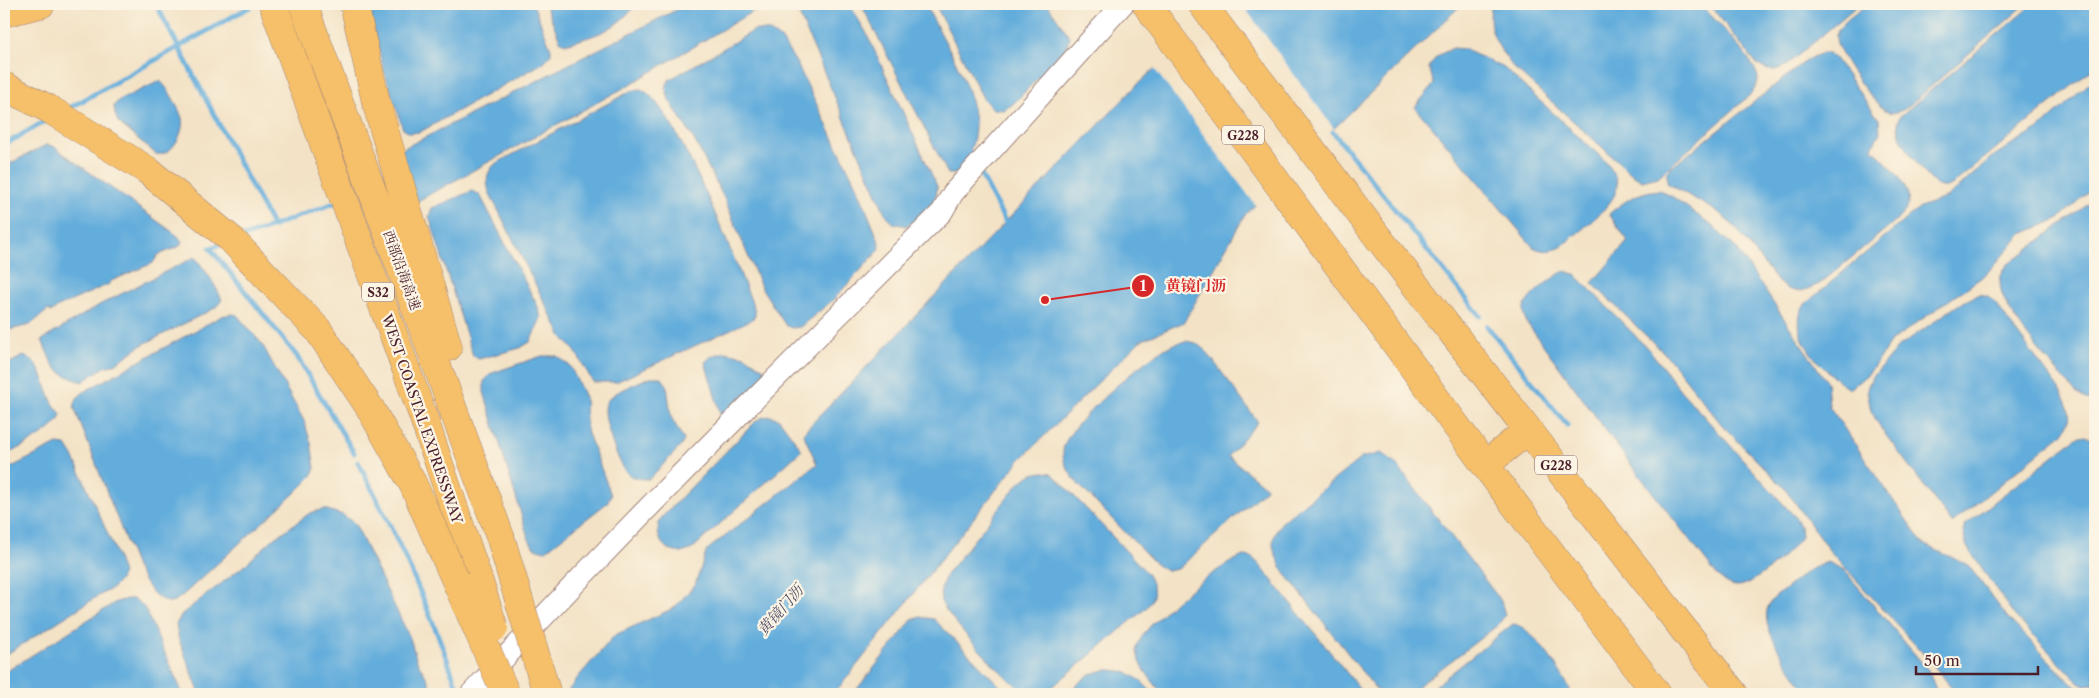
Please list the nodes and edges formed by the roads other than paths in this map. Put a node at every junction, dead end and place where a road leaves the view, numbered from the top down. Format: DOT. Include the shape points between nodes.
graph roads {
  1 [pos="41,4"];
  2 [pos="273,4"];
  3 [pos="303,4"];
  4 [pos="354,4"];
  5 [pos="1122,4"];
  6 [pos="1146,4"];
  7 [pos="1202,4"];
  8 [pos="4,13"];
  9 [pos="4,86"];
  10 [pos="1528,430"];
  11 [pos="1485,465"];
  12 [pos="500,536"];
  13 [pos="471,694"];
  14 [pos="506,694"];
  15 [pos="515,694"];
  16 [pos="547,694"];
  17 [pos="1657,694"];
  18 [pos="1734,694"];
  1 -- 8 [label="highway"];
  2 -- 15 [label="highway, WEST COASTAL EXPRESSWAY / S32, bridge" via="422,413"];
  3 -- 12 [label="highway, 西部沿海高速 / S32"];
  4 -- 12 [label="highway" via="376,102"];
  5 -- 13 [label="street" via="953,193 942,212 569,589"];
  6 -- 11 [label="highway, G228"];
  7 -- 10 [label="highway, G228"];
  9 -- 14 [label="highway, bridge" via="49,109 147,170 232,240 318,330 370,408 413,484"];
  10 -- 11 [label="highway"];
  10 -- 18 [label="highway, G228"];
  11 -- 17 [label="highway, G228"];
  12 -- 16 [label="highway, S32, bridge"];
}
